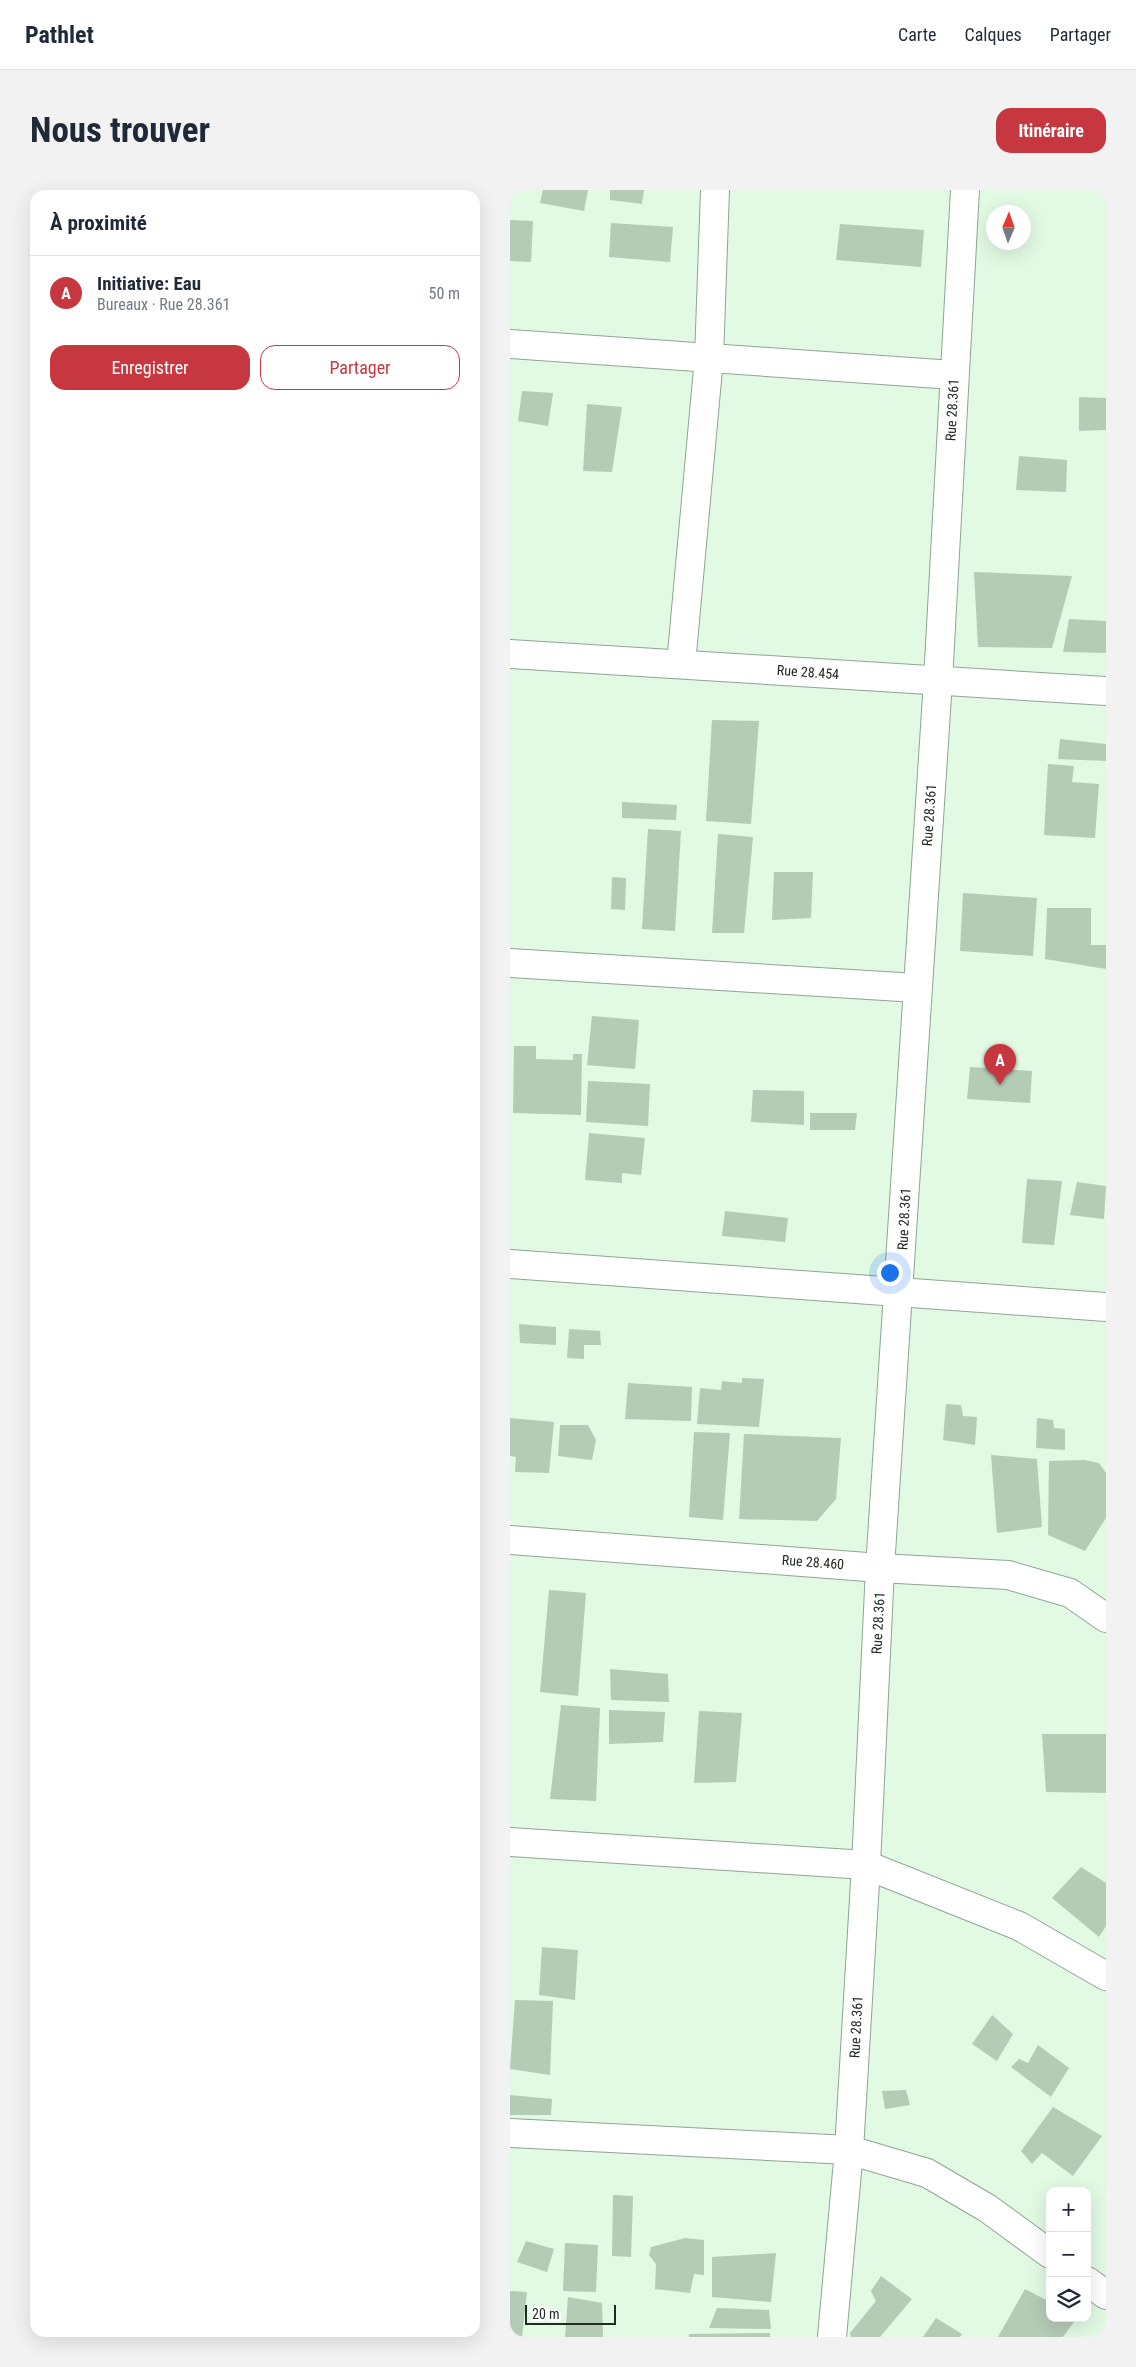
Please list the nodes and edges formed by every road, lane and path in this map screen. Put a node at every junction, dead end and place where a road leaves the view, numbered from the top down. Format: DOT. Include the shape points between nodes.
graph roads {
  1 [pos="715,190"];
  2 [pos="965,190"];
  3 [pos="510,344"];
  4 [pos="709,358"];
  5 [pos="953,375"];
  6 [pos="510,654"];
  7 [pos="681,664"];
  8 [pos="938,681"];
  9 [pos="1106,691"];
  10 [pos="510,963"];
  11 [pos="917,988"];
  12 [pos="510,1264"];
  13 [pos="899,1292"];
  14 [pos="1106,1307"];
  15 [pos="510,1540"];
  16 [pos="880,1568"];
  17 [pos="1106,1618"];
  18 [pos="510,1842"];
  19 [pos="866,1865"];
  20 [pos="1106,1976"];
  21 [pos="510,2133"];
  22 [pos="848,2150"];
  23 [pos="1046,2251"];
  24 [pos="1091,2284"];
  25 [pos="1106,2295"];
  26 [pos="832,2337"];
  1 -- 4 [label="street"];
  2 -- 5 [label="street, Rue 28.361"];
  3 -- 4 [label="street"];
  4 -- 5 [label="street"];
  4 -- 7 [label="street"];
  5 -- 8 [label="street, Rue 28.361"];
  6 -- 7 [label="street, Rue 28.454"];
  7 -- 8 [label="street, Rue 28.454"];
  8 -- 9 [label="street, Rue 28.454"];
  8 -- 11 [label="street, Rue 28.361"];
  10 -- 11 [label="street"];
  11 -- 13 [label="street, Rue 28.361"];
  12 -- 13 [label="street"];
  13 -- 14 [label="street"];
  13 -- 16 [label="street, Rue 28.361"];
  15 -- 16 [label="street, Rue 28.460"];
  16 -- 17 [label="street, Rue 28.460" via="1008,1574 1070,1593"];
  16 -- 19 [label="street, Rue 28.361"];
  18 -- 19 [label="street"];
  19 -- 20 [label="street" via="1019,1926"];
  19 -- 22 [label="street, Rue 28.361"];
  21 -- 22 [label="street"];
  22 -- 23 [label="street" via="927,2174 987,2208"];
  22 -- 26 [label="street, Rue 28.361"];
  24 -- 25 [label="street"];
}
